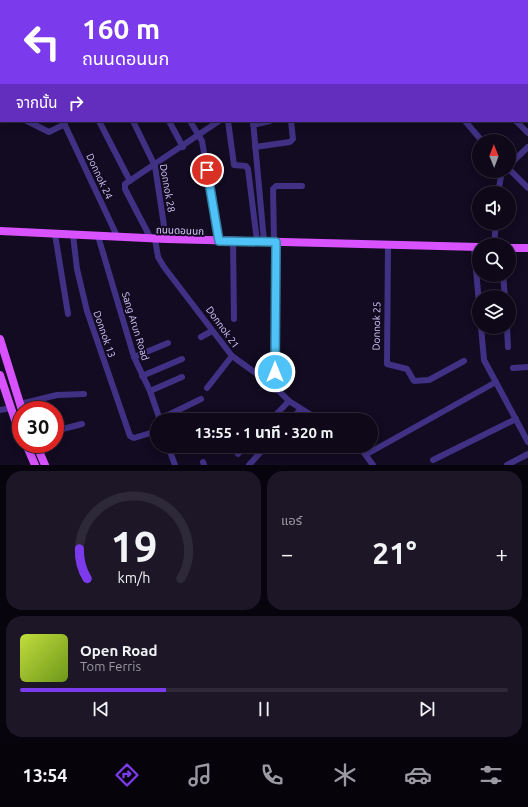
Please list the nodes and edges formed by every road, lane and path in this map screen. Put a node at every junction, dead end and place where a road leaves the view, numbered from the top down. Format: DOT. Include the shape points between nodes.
graph roads {
  1 [pos="29,122"];
  2 [pos="64,122"];
  3 [pos="100,122"];
  4 [pos="133,122"];
  5 [pos="170,122"];
  6 [pos="191,122"];
  7 [pos="218,122"];
  8 [pos="228,122"];
  9 [pos="291,122"];
  10 [pos="517,122"];
  11 [pos="253,123"];
  12 [pos="466,123"];
  13 [pos="528,133"];
  14 [pos="476,134"];
  15 [pos="198,136"];
  16 [pos="183,147"];
  17 [pos="255,147"];
  18 [pos="528,147"];
  19 [pos="516,158"];
  20 [pos="155,166"];
  21 [pos="516,176"];
  22 [pos="130,181"];
  23 [pos="302,186"];
  24 [pos="528,188"];
  25 [pos="0,231"];
  26 [pos="55,234"];
  27 [pos="73,235"];
  28 [pos="98,236"];
  29 [pos="117,236"];
  30 [pos="153,239"];
  31 [pos="166,240"];
  32 [pos="219,241"];
  33 [pos="233,241"];
  34 [pos="260,241"];
  35 [pos="275,242"];
  36 [pos="388,245"];
  37 [pos="472,247"];
  38 [pos="516,248"];
  39 [pos="528,248"];
  40 [pos="68,314"];
  41 [pos="234,319"];
  42 [pos="212,331"];
  43 [pos="482,334"];
  44 [pos="507,334"];
  45 [pos="201,337"];
  46 [pos="0,339"];
  47 [pos="168,344"];
  48 [pos="508,347"];
  49 [pos="232,356"];
  50 [pos="134,357"];
  51 [pos="182,359"];
  52 [pos="464,361"];
  53 [pos="528,367"];
  54 [pos="513,368"];
  55 [pos="0,375"];
  56 [pos="142,376"];
  57 [pos="182,377"];
  58 [pos="496,382"];
  59 [pos="275,387"];
  60 [pos="207,388"];
  61 [pos="150,391"];
  62 [pos="84,394"];
  63 [pos="201,399"];
  64 [pos="19,401"];
  65 [pos="39,401"];
  66 [pos="289,401"];
  67 [pos="11,408"];
  68 [pos="301,409"];
  69 [pos="0,410"];
  70 [pos="158,413"];
  71 [pos="174,413"];
  72 [pos="278,413"];
  73 [pos="297,413"];
  74 [pos="308,413"];
  75 [pos="516,419"];
  76 [pos="82,424"];
  77 [pos="64,429"];
  78 [pos="150,433"];
  79 [pos="528,442"];
  80 [pos="30,453"];
  81 [pos="40,453"];
  82 [pos="171,453"];
  83 [pos="260,453"];
  84 [pos="528,454"];
  85 [pos="433,460"];
  86 [pos="370,461"];
  87 [pos="35,465"];
  88 [pos="45,465"];
  89 [pos="175,465"];
  90 [pos="249,465"];
  91 [pos="507,465"];
  1 -- 2 [label="street" via="49,132"];
  2 -- 29 [label="street, Donnok 24"];
  3 -- 22 [label="street"];
  4 -- 20 [label="street, Donnok 28"];
  5 -- 16 [label="street"];
  6 -- 15 [label="street"];
  7 -- 15 [label="street"];
  8 -- 34 [label="street" via="234,166 246,166 248,169"];
  9 -- 17 [label="street" via="293,139 290,142"];
  10 -- 13 [label="street"];
  11 -- 17 [label="street"];
  12 -- 14 [label="street"];
  15 -- 16 [label="street"];
  15 -- 32 [label="street" via="202,141"];
  16 -- 20 [label="street"];
  17 -- 34 [label="street"];
  18 -- 19 [label="street"];
  20 -- 22 [label="street"];
  20 -- 31 [label="street, Donnok 28"];
  21 -- 24 [label="street"];
  22 -- 30 [label="street" via="125,184 125,189"];
  23 -- 35 [label="street" via="276,186 273,189"];
  25 -- 26 [label="main road, ถนนดอนนก"];
  26 -- 27 [label="main road, ถนนดอนนก"];
  26 -- 40 [label="street"];
  27 -- 28 [label="main road, ถนนดอนนก"];
  27 -- 78 [label="street, Donnok 13" via="76,269 87,311 130,436 134,438"];
  28 -- 29 [label="main road, ถนนดอนนก"];
  28 -- 50 [label="street, Sang Arun Road"];
  29 -- 30 [label="main road, ถนนดอนนก"];
  30 -- 31 [label="main road, ถนนดอนนก"];
  30 -- 42 [label="street, Donnok 21" via="160,260"];
  31 -- 32 [label="main road, ถนนดอนนก"];
  32 -- 33 [label="main road, ถนนดอนนก"];
  33 -- 34 [label="main road, ถนนดอนนก"];
  33 -- 41 [label="street"];
  34 -- 35 [label="main road, ถนนดอนนก"];
  35 -- 36 [label="main road, ถนนดอนนก"];
  35 -- 59 [label="street"];
  36 -- 37 [label="main road, ถนนดอนนก"];
  36 -- 52 [label="street, Donnok 25" via="387,364 403,366 414,381 429,380"];
  38 -- 39 [label="main road"];
  42 -- 45 [label="street"];
  42 -- 49 [label="street, Donnok 21"];
  43 -- 58 [label="street" via="484,360"];
  44 -- 48 [label="street"];
  46 -- 64 [label="main road"];
  47 -- 50 [label="street"];
  49 -- 59 [label="street, Donnok 21"];
  49 -- 60 [label="street"];
  50 -- 56 [label="street, Sang Arun Road"];
  51 -- 56 [label="street"];
  53 -- 54 [label="street"];
  55 -- 67 [label="main road"];
  56 -- 61 [label="street, Sang Arun Road"];
  57 -- 61 [label="street"];
  58 -- 75 [label="street"];
  58 -- 86 [label="street"];
  59 -- 66 [label="street, Donnok 21"];
  61 -- 70 [label="street, Sang Arun Road"];
  62 -- 65 [label="street" via="57,395"];
  63 -- 71 [label="street"];
  66 -- 68 [label="street, Donnok 21"];
  66 -- 72 [label="street"];
  67 -- 69 [label="street"];
  68 -- 73 [label="street"];
  68 -- 74 [label="street, Donnok 21"];
  75 -- 79 [label="street"];
  75 -- 85 [label="street"];
  76 -- 77 [label="street"];
  80 -- 87 [label="main road"];
  81 -- 88 [label="main road"];
  82 -- 89 [label="street"];
  83 -- 90 [label="street"];
  84 -- 91 [label="street"];
}
